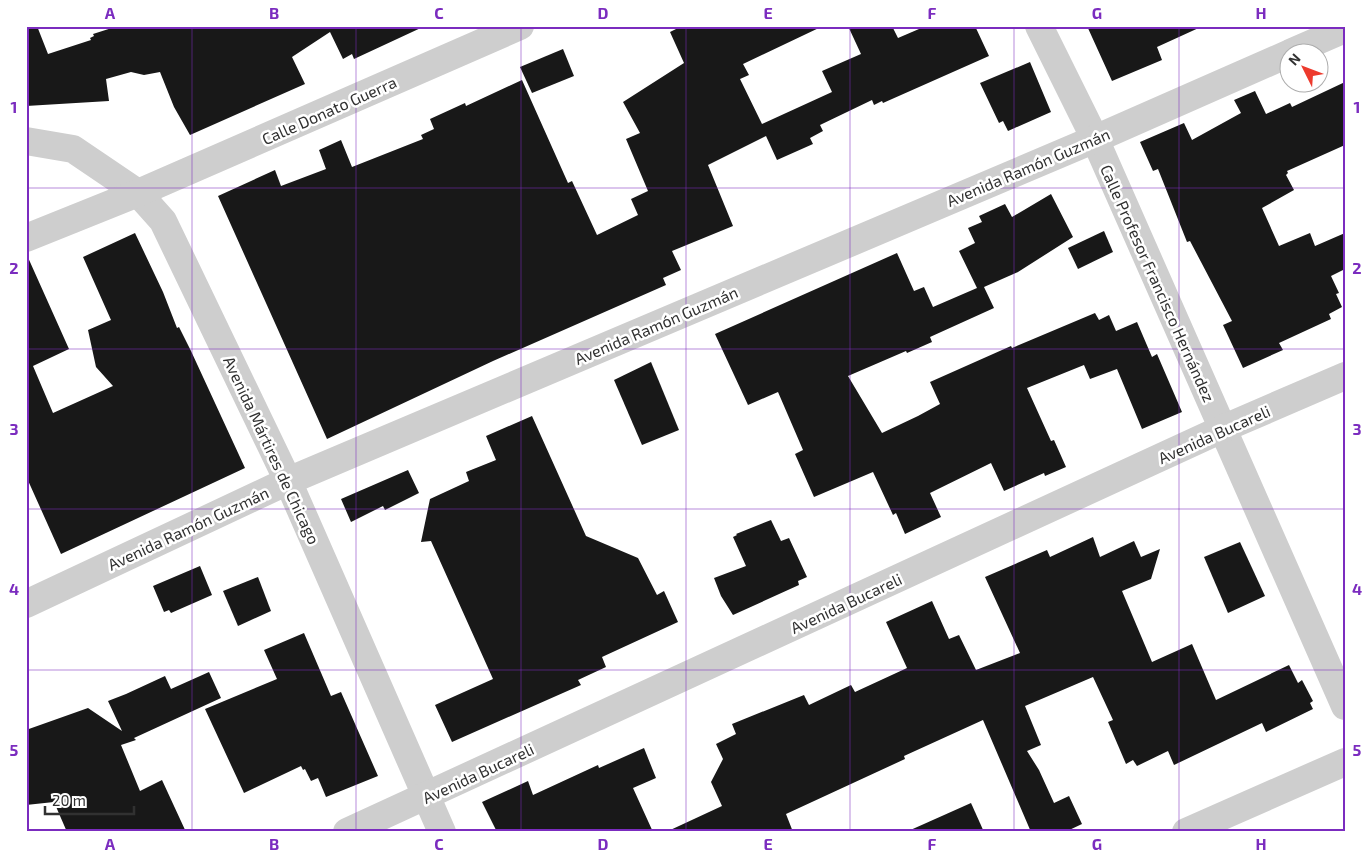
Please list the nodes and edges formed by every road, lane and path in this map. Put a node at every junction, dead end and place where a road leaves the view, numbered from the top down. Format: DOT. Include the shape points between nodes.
graph roads {
  1 [pos="520,26"];
  2 [pos="1039,26"];
  3 [pos="1345,29"];
  4 [pos="1315,42"];
  5 [pos="1278,58"];
  6 [pos="1095,139"];
  7 [pos="26,141"];
  8 [pos="138,193"];
  9 [pos="26,238"];
  10 [pos="1345,376"];
  11 [pos="1222,429"];
  12 [pos="288,481"];
  13 [pos="26,604"];
  14 [pos="1345,706"];
  15 [pos="1345,762"];
  16 [pos="426,797"];
  17 [pos="347,832"];
  18 [pos="442,832"];
  19 [pos="1186,832"];
  1 -- 8 [label="street, Calle Donato Guerra"];
  2 -- 6 [label="street, Calle Profesor Francisco Hernández"];
  3 -- 4 [label="street"];
  5 -- 6 [label="street, Avenida Ramón Guzmán"];
  6 -- 11 [label="street, Calle Profesor Francisco Hernández"];
  6 -- 12 [label="street, Avenida Ramón Guzmán"];
  7 -- 8 [label="street, Avenida Mártires de Chicago" via="73,149"];
  8 -- 9 [label="street, Calle Donato Guerra"];
  8 -- 12 [label="street, Avenida Mártires de Chicago" via="163,221"];
  10 -- 11 [label="street, Avenida Bucareli"];
  11 -- 14 [label="street, Calle Profesor Francisco Hernández"];
  11 -- 16 [label="street, Avenida Bucareli"];
  12 -- 13 [label="street, Avenida Ramón Guzmán"];
  12 -- 16 [label="street, Avenida Mártires de Chicago"];
  15 -- 19 [label="street"];
  16 -- 17 [label="street, Avenida Bucareli"];
  16 -- 18 [label="street, Avenida Mártires de Chicago"];
}
